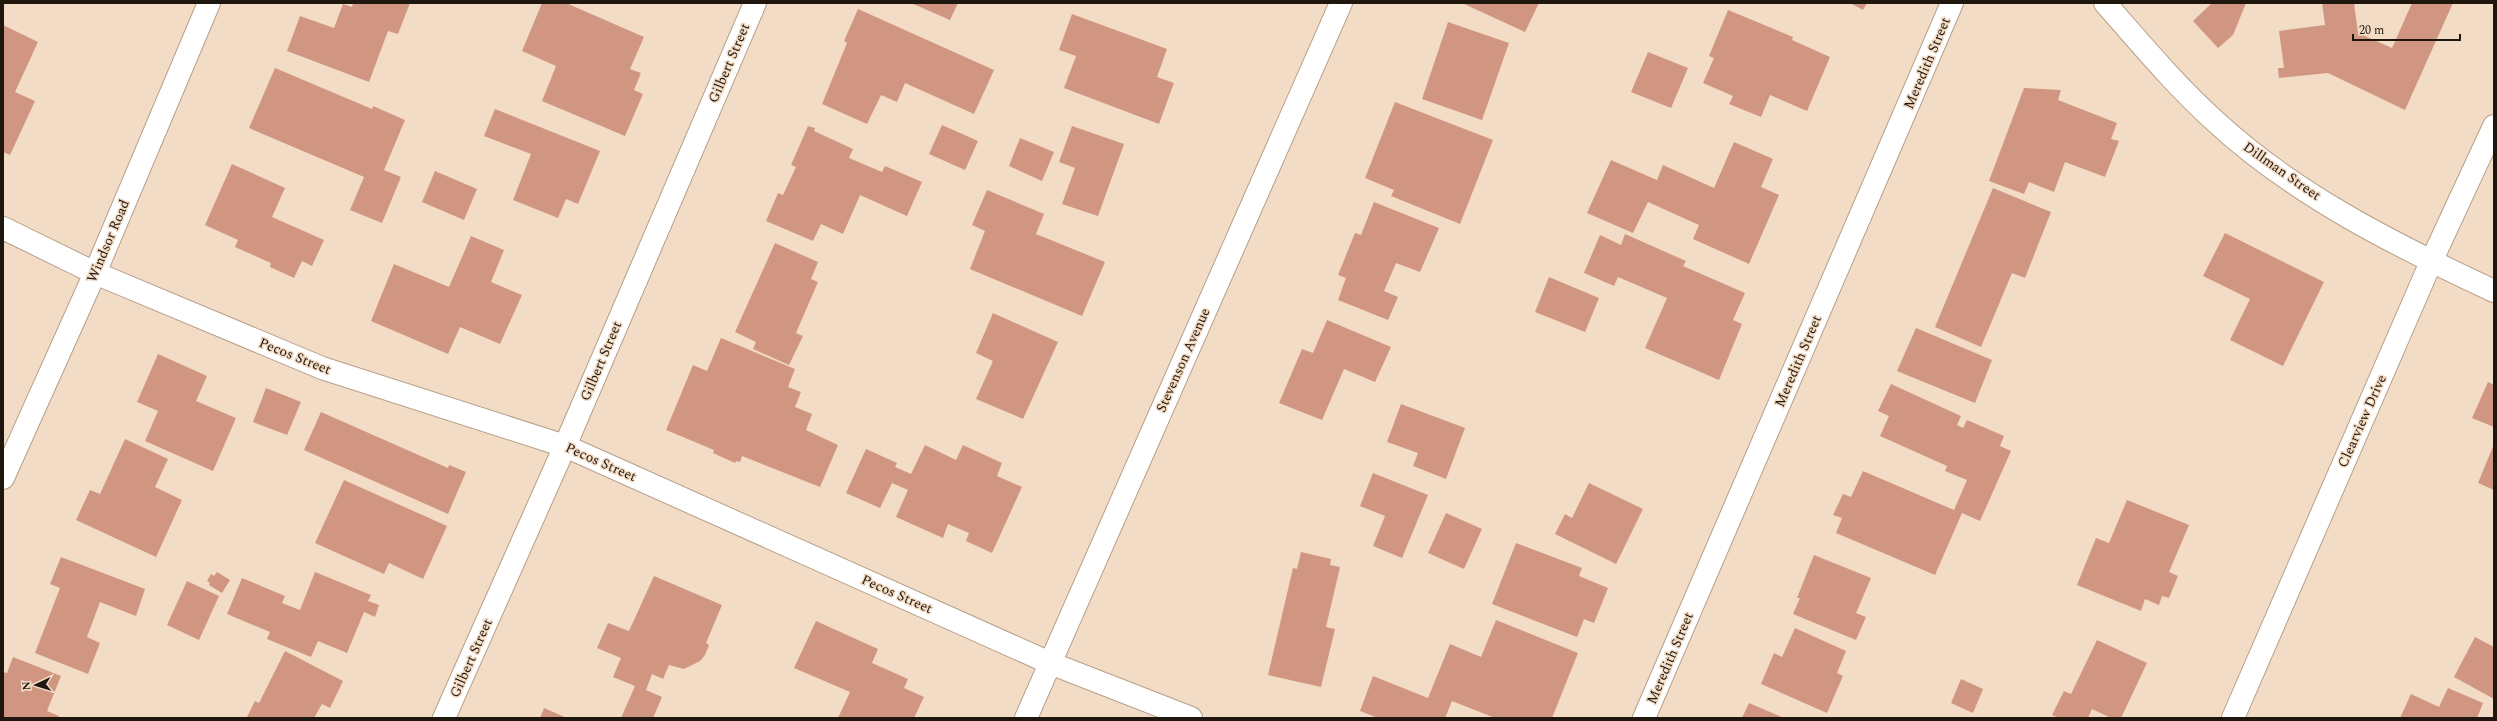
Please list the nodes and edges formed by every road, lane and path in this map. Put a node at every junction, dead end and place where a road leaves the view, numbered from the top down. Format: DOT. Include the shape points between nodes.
graph roads {
  1 [pos="209,3"];
  2 [pos="755,3"];
  3 [pos="1341,3"];
  4 [pos="1952,3"];
  5 [pos="2105,3"];
  6 [pos="2494,126"];
  7 [pos="3,228"];
  8 [pos="2431,262"];
  9 [pos="95,273"];
  10 [pos="2494,290"];
  11 [pos="565,446"];
  12 [pos="3,478"];
  13 [pos="1050,663"];
  14 [pos="444,718"];
  15 [pos="1026,718"];
  16 [pos="1191,718"];
  17 [pos="1644,718"];
  18 [pos="2233,718"];
  1 -- 9 [label="street, Windsor Road"];
  2 -- 11 [label="street, Gilbert Street"];
  3 -- 13 [label="street, Stevenson Avenue"];
  4 -- 17 [label="street, Meredith Street"];
  5 -- 8 [label="street, Dillman Street" via="2162,69 2217,123 2276,170 2356,222"];
  6 -- 8 [label="street, Clearview Drive"];
  7 -- 9 [label="street, Pecos Street"];
  8 -- 10 [label="street, Dillman Street"];
  8 -- 18 [label="street, Clearview Drive"];
  9 -- 11 [label="street, Pecos Street" via="322,368"];
  9 -- 12 [label="street, Windsor Road"];
  11 -- 13 [label="street, Pecos Street"];
  11 -- 14 [label="street, Gilbert Street"];
  13 -- 15 [label="street, Stevenson Avenue"];
  13 -- 16 [label="street, Pecos Street"];
}
